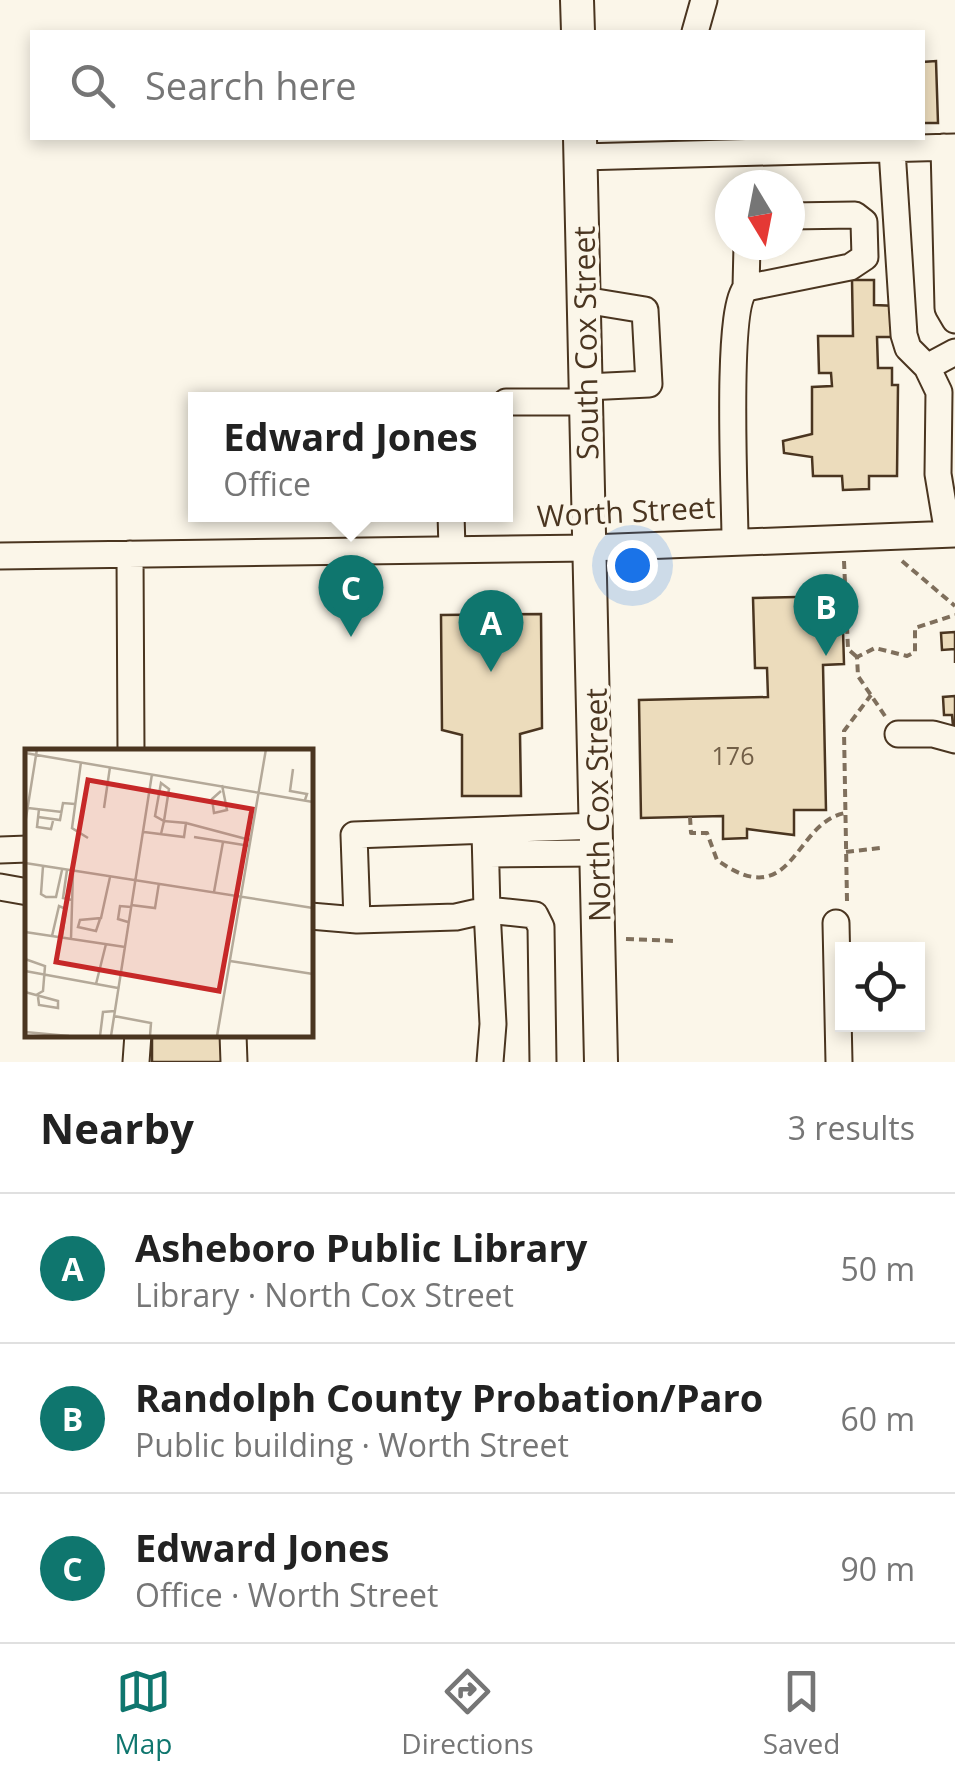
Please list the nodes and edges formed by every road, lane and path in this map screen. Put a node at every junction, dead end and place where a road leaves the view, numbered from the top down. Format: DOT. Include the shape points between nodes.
graph roads {
  1 [pos="577,0"];
  2 [pos="704,0"];
  3 [pos="578,30"];
  4 [pos="696,30"];
  5 [pos="690,146"];
  6 [pos="580,147"];
  7 [pos="949,147"];
  8 [pos="892,150"];
  9 [pos="805,216"];
  10 [pos="747,260"];
  11 [pos="899,261"];
  12 [pos="860,263"];
  13 [pos="746,288"];
  14 [pos="584,300"];
  15 [pos="955,320"];
  16 [pos="955,352"];
  17 [pos="927,368"];
  18 [pos="586,394"];
  19 [pos="513,401"];
  20 [pos="451,522"];
  21 [pos="952,534"];
  22 [pos="898,536"];
  23 [pos="844,537"];
  24 [pos="735,539"];
  25 [pos="590,548"];
  26 [pos="452,550"];
  27 [pos="130,554"];
  28 [pos="0,556"];
  29 [pos="955,606"];
  30 [pos="955,615"];
  31 [pos="857,658"];
  32 [pos="870,694"];
  33 [pos="898,734"];
  34 [pos="955,740"];
  35 [pos="131,749"];
  36 [pos="845,812"];
  37 [pos="690,816"];
  38 [pos="599,840"];
  39 [pos="487,843"];
  40 [pos="880,848"];
  41 [pos="25,849"];
  42 [pos="0,850"];
  43 [pos="846,852"];
  44 [pos="0,887"];
  45 [pos="25,891"];
  46 [pos="487,910"];
  47 [pos="841,914"];
  48 [pos="312,916"];
  49 [pos="357,920"];
  50 [pos="600,938"];
  51 [pos="676,941"];
  52 [pos="138,1037"];
  53 [pos="233,1037"];
  54 [pos="136,1062"];
  55 [pos="234,1062"];
  56 [pos="490,1062"];
  57 [pos="544,1062"];
  58 [pos="601,1062"];
  59 [pos="839,1062"];
  1 -- 3 [label="main road"];
  2 -- 4 [label="street"];
  5 -- 6 [label="street"];
  5 -- 8 [label="street"];
  6 -- 14 [label="main road, South Cox Street"];
  7 -- 8 [label="street"];
  7 -- 15 [label="street" via="948,308"];
  8 -- 11 [label="street"];
  9 -- 12 [label="street" via="855,215 864,222"];
  10 -- 13 [label="street"];
  11 -- 12 [label="street"];
  11 -- 17 [label="street" via="908,348"];
  12 -- 13 [label="street"];
  13 -- 24 [label="street" via="734,338"];
  14 -- 18 [label="main road, South Cox Street"];
  14 -- 18 [label="street" via="645,310 649,384"];
  16 -- 17 [label="street"];
  17 -- 21 [label="street" via="939,392 938,474"];
  18 -- 19 [label="street"];
  18 -- 25 [label="main road, South Cox Street"];
  20 -- 26 [label="street"];
  21 -- 22 [label="street, Worth Street"];
  22 -- 23 [label="street, Worth Street"];
  22 -- 29 [label="path" via="903,565"];
  23 -- 24 [label="street, Worth Street"];
  23 -- 31 [label="path" via="848,649"];
  24 -- 25 [label="street, Worth Street"];
  25 -- 26 [label="street, Worth Street"];
  25 -- 38 [label="main road, North Cox Street"];
  26 -- 27 [label="street, Worth Street"];
  27 -- 28 [label="street, Worth Street"];
  27 -- 35 [label="street"];
  30 -- 31 [label="path" via="915,628 915,652 907,656 875,648"];
  31 -- 32 [label="path" via="858,676"];
  32 -- 33 [label="path"];
  32 -- 36 [label="path" via="844,731"];
  33 -- 34 [label="street"];
  36 -- 37 [label="path" via="816,826 798,858 778,872 748,876 717,860 707,833 691,834"];
  36 -- 43 [label="path"];
  38 -- 39 [label="street"];
  38 -- 50 [label="main road, North Cox Street"];
  39 -- 46 [label="street"];
  39 -- 49 [label="street" via="354,835"];
  40 -- 43 [label="path"];
  41 -- 42 [label="street"];
  43 -- 47 [label="path"];
  44 -- 45 [label="street"];
  46 -- 49 [label="street"];
  46 -- 56 [label="street"];
  46 -- 57 [label="street" via="535,914 541,926"];
  47 -- 59 [label="street"];
  48 -- 49 [label="street"];
  50 -- 51 [label="path"];
  50 -- 58 [label="main road, North Cox Street"];
  52 -- 54 [label="street"];
  53 -- 55 [label="street"];
}
